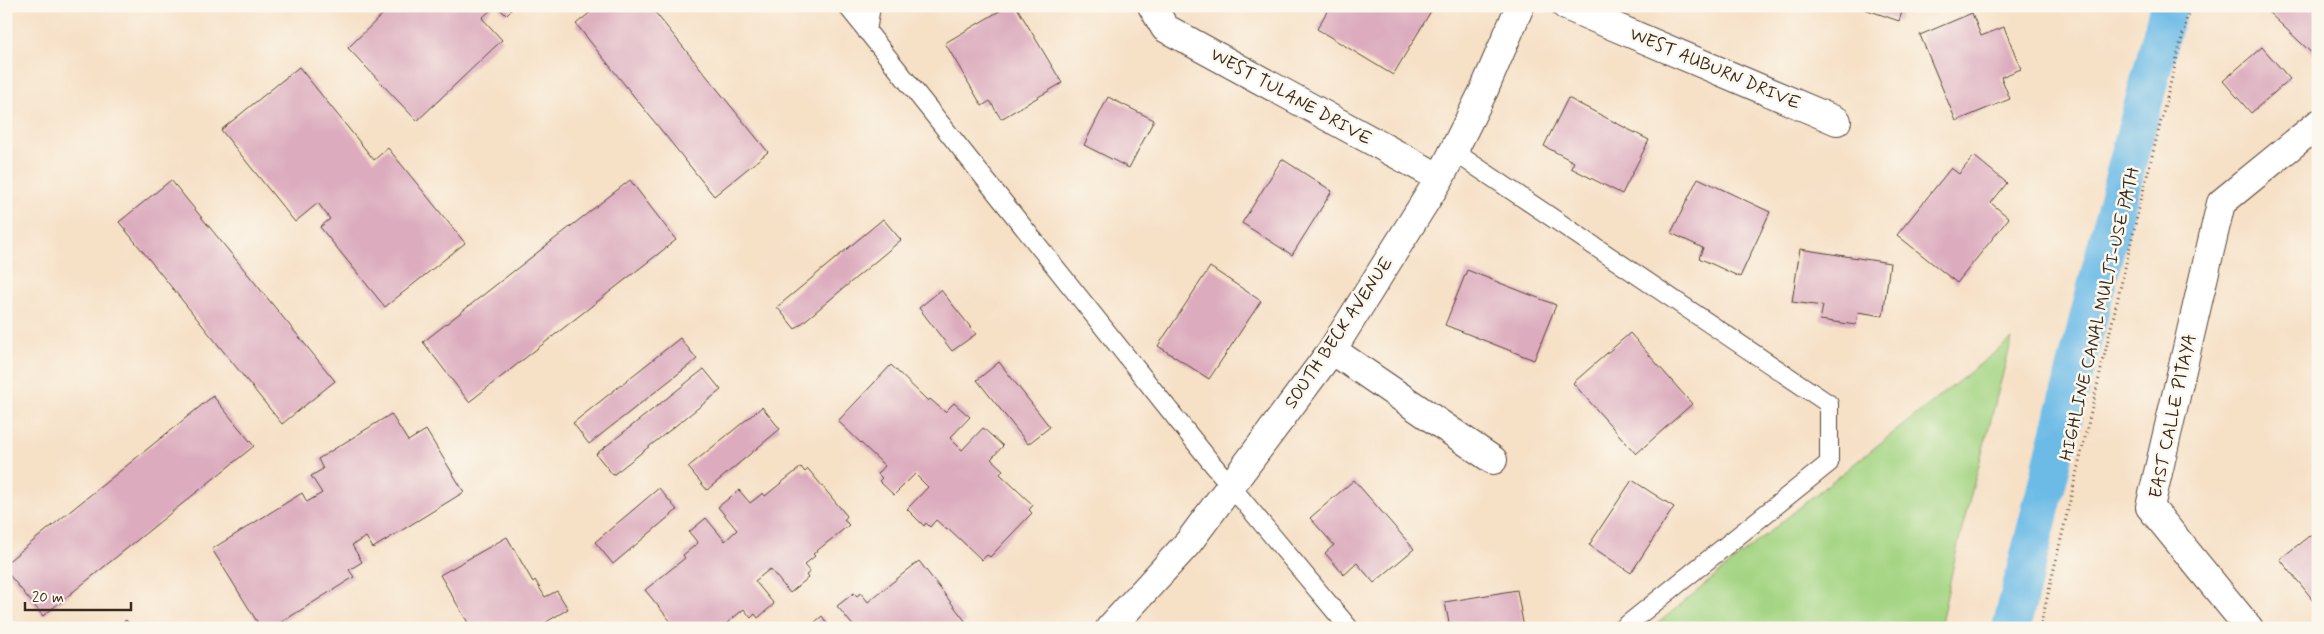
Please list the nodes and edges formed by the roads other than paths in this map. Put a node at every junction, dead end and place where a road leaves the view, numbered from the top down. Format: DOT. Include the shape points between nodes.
graph roads {
  1 [pos="846,6"];
  2 [pos="871,6"];
  3 [pos="1152,6"];
  4 [pos="1520,6"];
  5 [pos="1566,6"];
  6 [pos="868,32"];
  7 [pos="1837,120"];
  8 [pos="2318,124"];
  9 [pos="1453,151"];
  10 [pos="1440,178"];
  11 [pos="1332,350"];
  12 [pos="1493,460"];
  13 [pos="1232,487"];
  14 [pos="1110,628"];
  15 [pos="1349,628"];
  16 [pos="1623,628"];
  17 [pos="2248,628"];
  1 -- 6 [label="lane"];
  2 -- 6 [label="lane"];
  3 -- 10 [label="street, WEST TULANE DRIVE" via="1166,28"];
  4 -- 9 [label="street, SOUTH BECK AVENUE" via="1484,90"];
  5 -- 7 [label="street, WEST AUBURN DRIVE"];
  6 -- 13 [label="lane"];
  8 -- 17 [label="street, EAST CALLE PITAYA" via="2221,203 2150,507"];
  9 -- 10 [label="street, SOUTH BECK AVENUE"];
  9 -- 16 [label="lane" via="1829,404 1829,462"];
  10 -- 11 [label="street, SOUTH BECK AVENUE"];
  11 -- 12 [label="street"];
  11 -- 13 [label="street, SOUTH BECK AVENUE"];
  13 -- 14 [label="street, SOUTH BECK AVENUE" via="1188,543"];
  13 -- 15 [label="lane"];
}
